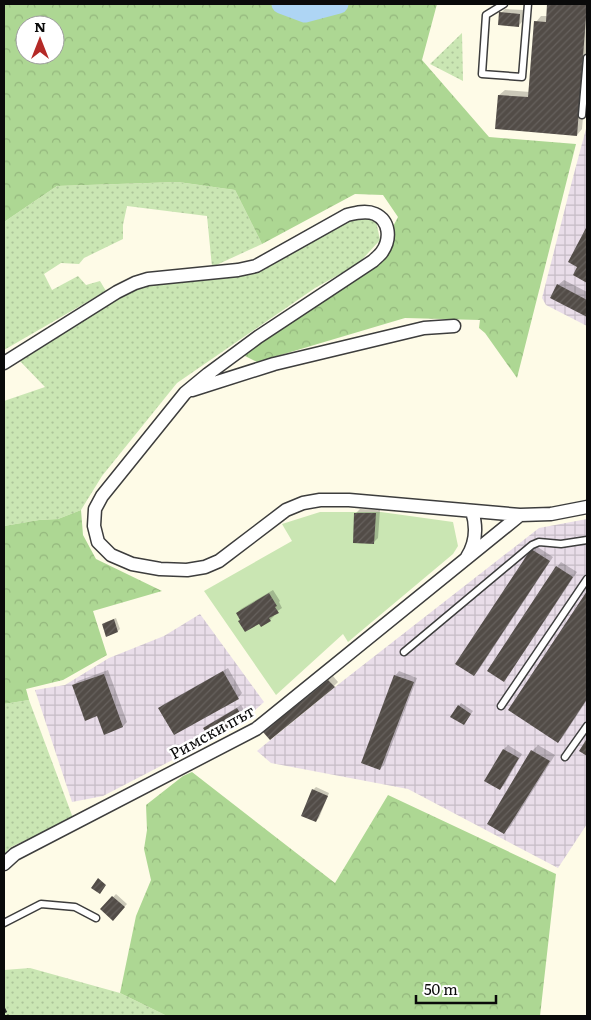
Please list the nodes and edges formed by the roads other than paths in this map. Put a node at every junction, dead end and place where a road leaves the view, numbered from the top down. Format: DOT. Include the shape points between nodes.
graph roads {
  1 [pos="504,4"];
  2 [pos="528,4"];
  3 [pos="587,58"];
  4 [pos="582,116"];
  5 [pos="454,326"];
  6 [pos="4,363"];
  7 [pos="185,393"];
  8 [pos="587,507"];
  9 [pos="472,512"];
  10 [pos="520,515"];
  11 [pos="587,540"];
  12 [pos="464,561"];
  13 [pos="587,579"];
  14 [pos="404,652"];
  15 [pos="501,706"];
  16 [pos="587,726"];
  17 [pos="565,758"];
  18 [pos="4,864"];
  19 [pos="96,918"];
  20 [pos="4,923"];
  1 -- 2 [label="lane" via="486,15 482,74 522,77"];
  3 -- 4 [label="lane"];
  5 -- 7 [label="street" via="424,328 274,364"];
  6 -- 7 [label="street" via="135,283 256,266 347,215 374,213 383,220 388,229 388,240 373,260 258,337"];
  7 -- 9 [label="street" via="95,509 94,526 98,542 110,554 132,564 160,570 206,567 219,562 286,510 320,500"];
  8 -- 10 [label="street" via="551,514"];
  9 -- 10 [label="street"];
  9 -- 12 [label="street, Римски път" via="474,539"];
  10 -- 12 [label="street, Римски път"];
  11 -- 14 [label="lane" via="532,545"];
  12 -- 18 [label="street, Римски път" via="256,729 15,854"];
  13 -- 15 [label="lane"];
  16 -- 17 [label="lane"];
  19 -- 20 [label="lane" via="75,907 41,904"];
}
